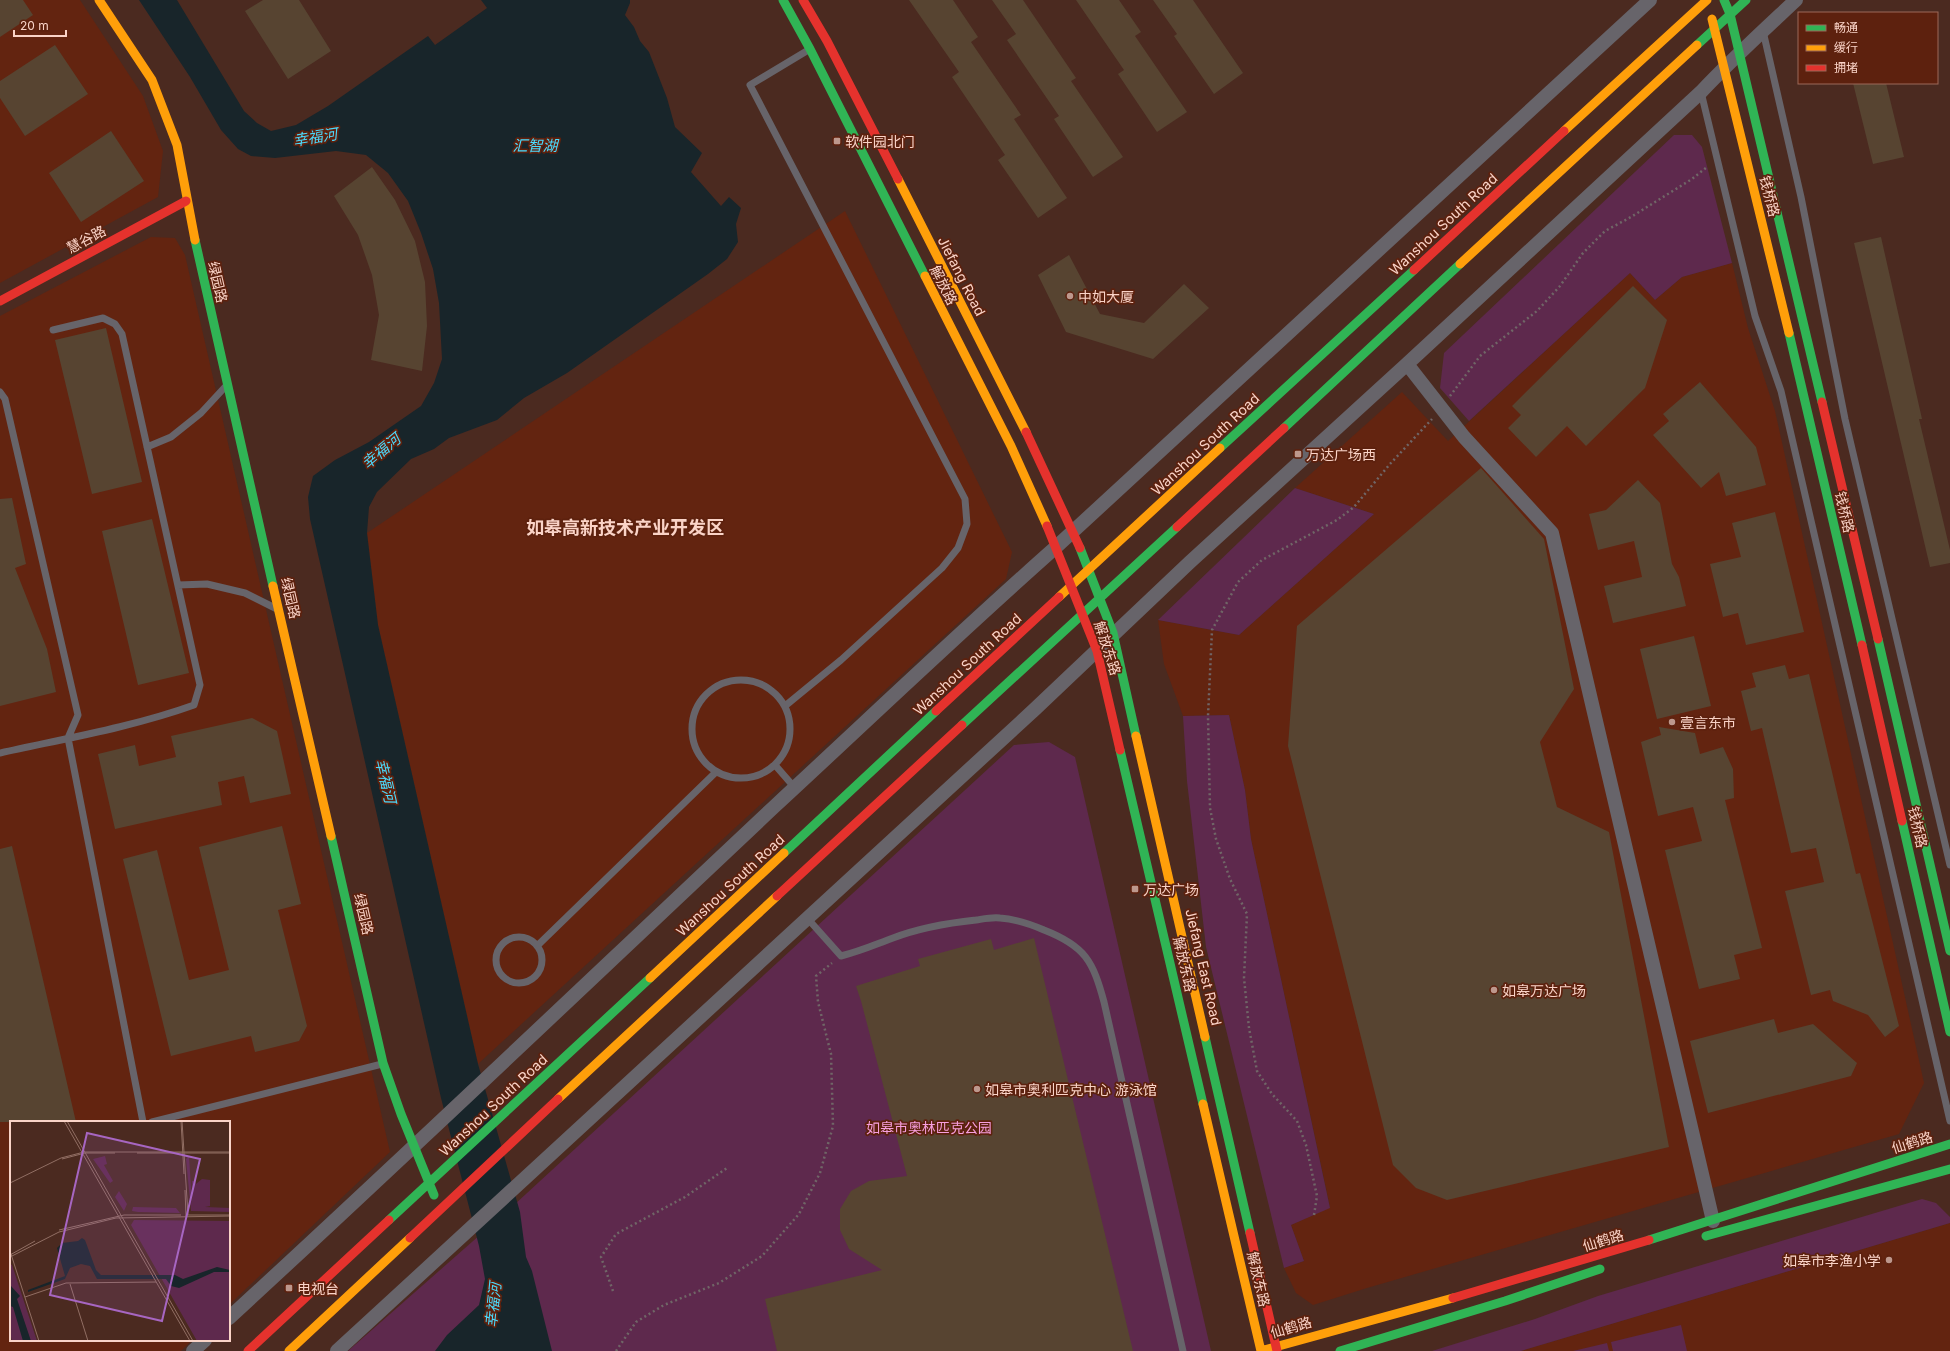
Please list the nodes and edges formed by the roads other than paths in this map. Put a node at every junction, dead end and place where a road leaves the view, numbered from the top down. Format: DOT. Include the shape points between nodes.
graph roads {
  1 [pos="99,0"];
  2 [pos="783,0"];
  3 [pos="803,0"];
  4 [pos="1650,0"];
  5 [pos="1724,0"];
  6 [pos="1746,0"];
  7 [pos="1796,0"];
  8 [pos="1706,1"];
  9 [pos="1730,14"];
  10 [pos="1715,29"];
  11 [pos="1763,31"];
  12 [pos="818,45"];
  13 [pos="1739,55"];
  14 [pos="1724,66"];
  15 [pos="1701,92"];
  16 [pos="186,201"];
  17 [pos="0,301"];
  18 [pos="53,330"];
  19 [pos="1407,364"];
  20 [pos="227,386"];
  21 [pos="0,392"];
  22 [pos="147,447"];
  23 [pos="1073,531"];
  24 [pos="1056,547"];
  25 [pos="1089,569"];
  26 [pos="178,585"];
  27 [pos="1070,587"];
  28 [pos="1100,600"];
  29 [pos="280,611"];
  30 [pos="1082,616"];
  31 [pos="1113,633"];
  32 [pos="1097,651"];
  33 [pos="785,706"];
  34 [pos="68,738"];
  35 [pos="0,753"];
  36 [pos="775,765"];
  37 [pos="716,772"];
  38 [pos="795,788"];
  39 [pos="1950,865"];
  40 [pos="808,919"];
  41 [pos="537,946"];
  42 [pos="1950,951"];
  43 [pos="1950,1032"];
  44 [pos="384,1063"];
  45 [pos="1950,1120"];
  46 [pos="143,1121"];
  47 [pos="156,1121"];
  48 [pos="1950,1144"];
  49 [pos="414,1148"];
  50 [pos="1950,1169"];
  51 [pos="430,1183"];
  52 [pos="440,1211"];
  53 [pos="1713,1221"];
  54 [pos="1699,1238"];
  55 [pos="1609,1266"];
  56 [pos="230,1317"];
  57 [pos="204,1341"];
  58 [pos="1277,1349"];
  59 [pos="193,1351"];
  60 [pos="248,1351"];
  61 [pos="289,1351"];
  62 [pos="338,1351"];
  63 [pos="1184,1351"];
  64 [pos="1261,1351"];
  65 [pos="1340,1351"];
  1 -- 16 [label="street, 绿园路" via="152,80 178,145"];
  2 -- 12 [label="street, 解放路"];
  3 -- 12 [label="street, Jiefang Road"];
  4 -- 23 [label="street"];
  5 -- 9 [label="street, 钱桥路"];
  6 -- 9 [label="street"];
  7 -- 11 [label="street"];
  8 -- 10 [label="street, 钱桥路"];
  8 -- 25 [label="street, Wanshou South Road"];
  9 -- 10 [label="street"];
  9 -- 13 [label="street, 钱桥路"];
  10 -- 14 [label="street, 钱桥路"];
  10 -- 28 [label="street"];
  11 -- 13 [label="street"];
  11 -- 39 [label="lane" via="1801,197 1845,419"];
  12 -- 23 [label="street, Jiefang Road" via="1021,421"];
  12 -- 24 [label="street, 解放路" via="1011,446"];
  12 -- 33 [label="lane" via="750,86 965,498 967,524 958,548 942,568 841,660"];
  13 -- 14 [label="street"];
  13 -- 42 [label="street, 钱桥路" via="1766,158"];
  14 -- 15 [label="street"];
  14 -- 43 [label="street, 钱桥路" via="1812,427"];
  15 -- 19 [label="street"];
  15 -- 45 [label="lane" via="1755,316 1782,391"];
  16 -- 17 [label="street, 慧谷路"];
  16 -- 20 [label="street, 绿园路"];
  18 -- 22 [label="lane" via="103,318 115,324 122,334"];
  19 -- 31 [label="street"];
  19 -- 53 [label="street" via="1464,437 1552,533"];
  20 -- 22 [label="lane" via="201,413 171,438"];
  20 -- 29 [label="street, 绿园路"];
  21 -- 34 [label="lane" via="5,399 78,715"];
  22 -- 26 [label="lane"];
  23 -- 24 [label="street"];
  23 -- 25 [label="street, Jiefang Road"];
  24 -- 27 [label="street, 解放路"];
  24 -- 38 [label="street" via="967,625"];
  25 -- 27 [label="street, Wanshou South Road"];
  25 -- 28 [label="street, Jiefang East Road"];
  26 -- 29 [label="lane" via="207,584 246,593"];
  26 -- 34 [label="lane" via="200,685 194,704 174,712"];
  27 -- 30 [label="street, 解放东路"];
  27 -- 51 [label="street, Wanshou South Road"];
  28 -- 30 [label="street"];
  28 -- 31 [label="street, Jiefang East Road"];
  29 -- 44 [label="street, 绿园路"];
  30 -- 32 [label="street, 解放东路"];
  30 -- 52 [label="street"];
  31 -- 32 [label="street"];
  31 -- 58 [label="street, Jiefang East Road"];
  32 -- 40 [label="street"];
  32 -- 64 [label="street, 解放东路"];
  33 -- 36 [label="lane" via="790,721 789,737 784,752"];
  33 -- 37 [label="lane" via="776,694 762,684 746,679 729,680 714,687 705,695 694,713 691,730 694,746 703,761"];
  34 -- 35 [label="lane"];
  34 -- 46 [label="lane"];
  36 -- 37 [label="lane" via="762,774 746,778"];
  36 -- 38 [label="lane"];
  37 -- 41 [label="lane"];
  38 -- 49 [label="street"];
  40 -- 62 [label="street"];
  40 -- 63 [label="lane" via="841,956 927,929 1000,917 1033,925 1056,934 1080,948 1096,973 1102,995"];
  41 -- 41 [label="lane" via="541,967 533,979 519,984 512,983 500,974 496,959 502,945 508,940 524,938"];
  44 -- 47 [label="lane"];
  44 -- 49 [label="street, 绿园路"];
  48 -- 53 [label="street, 仙鹤路"];
  49 -- 51 [label="street, 绿园路"];
  49 -- 56 [label="street"];
  50 -- 54 [label="street"];
  51 -- 52 [label="street, 绿园路"];
  51 -- 60 [label="street, Wanshou South Road"];
  52 -- 61 [label="street"];
  53 -- 58 [label="street, 仙鹤路"];
  55 -- 65 [label="street, 仙鹤路" via="1505,1301"];
  57 -- 59 [label="street"];
  58 -- 64 [label="street, 仙鹤路"];
}
